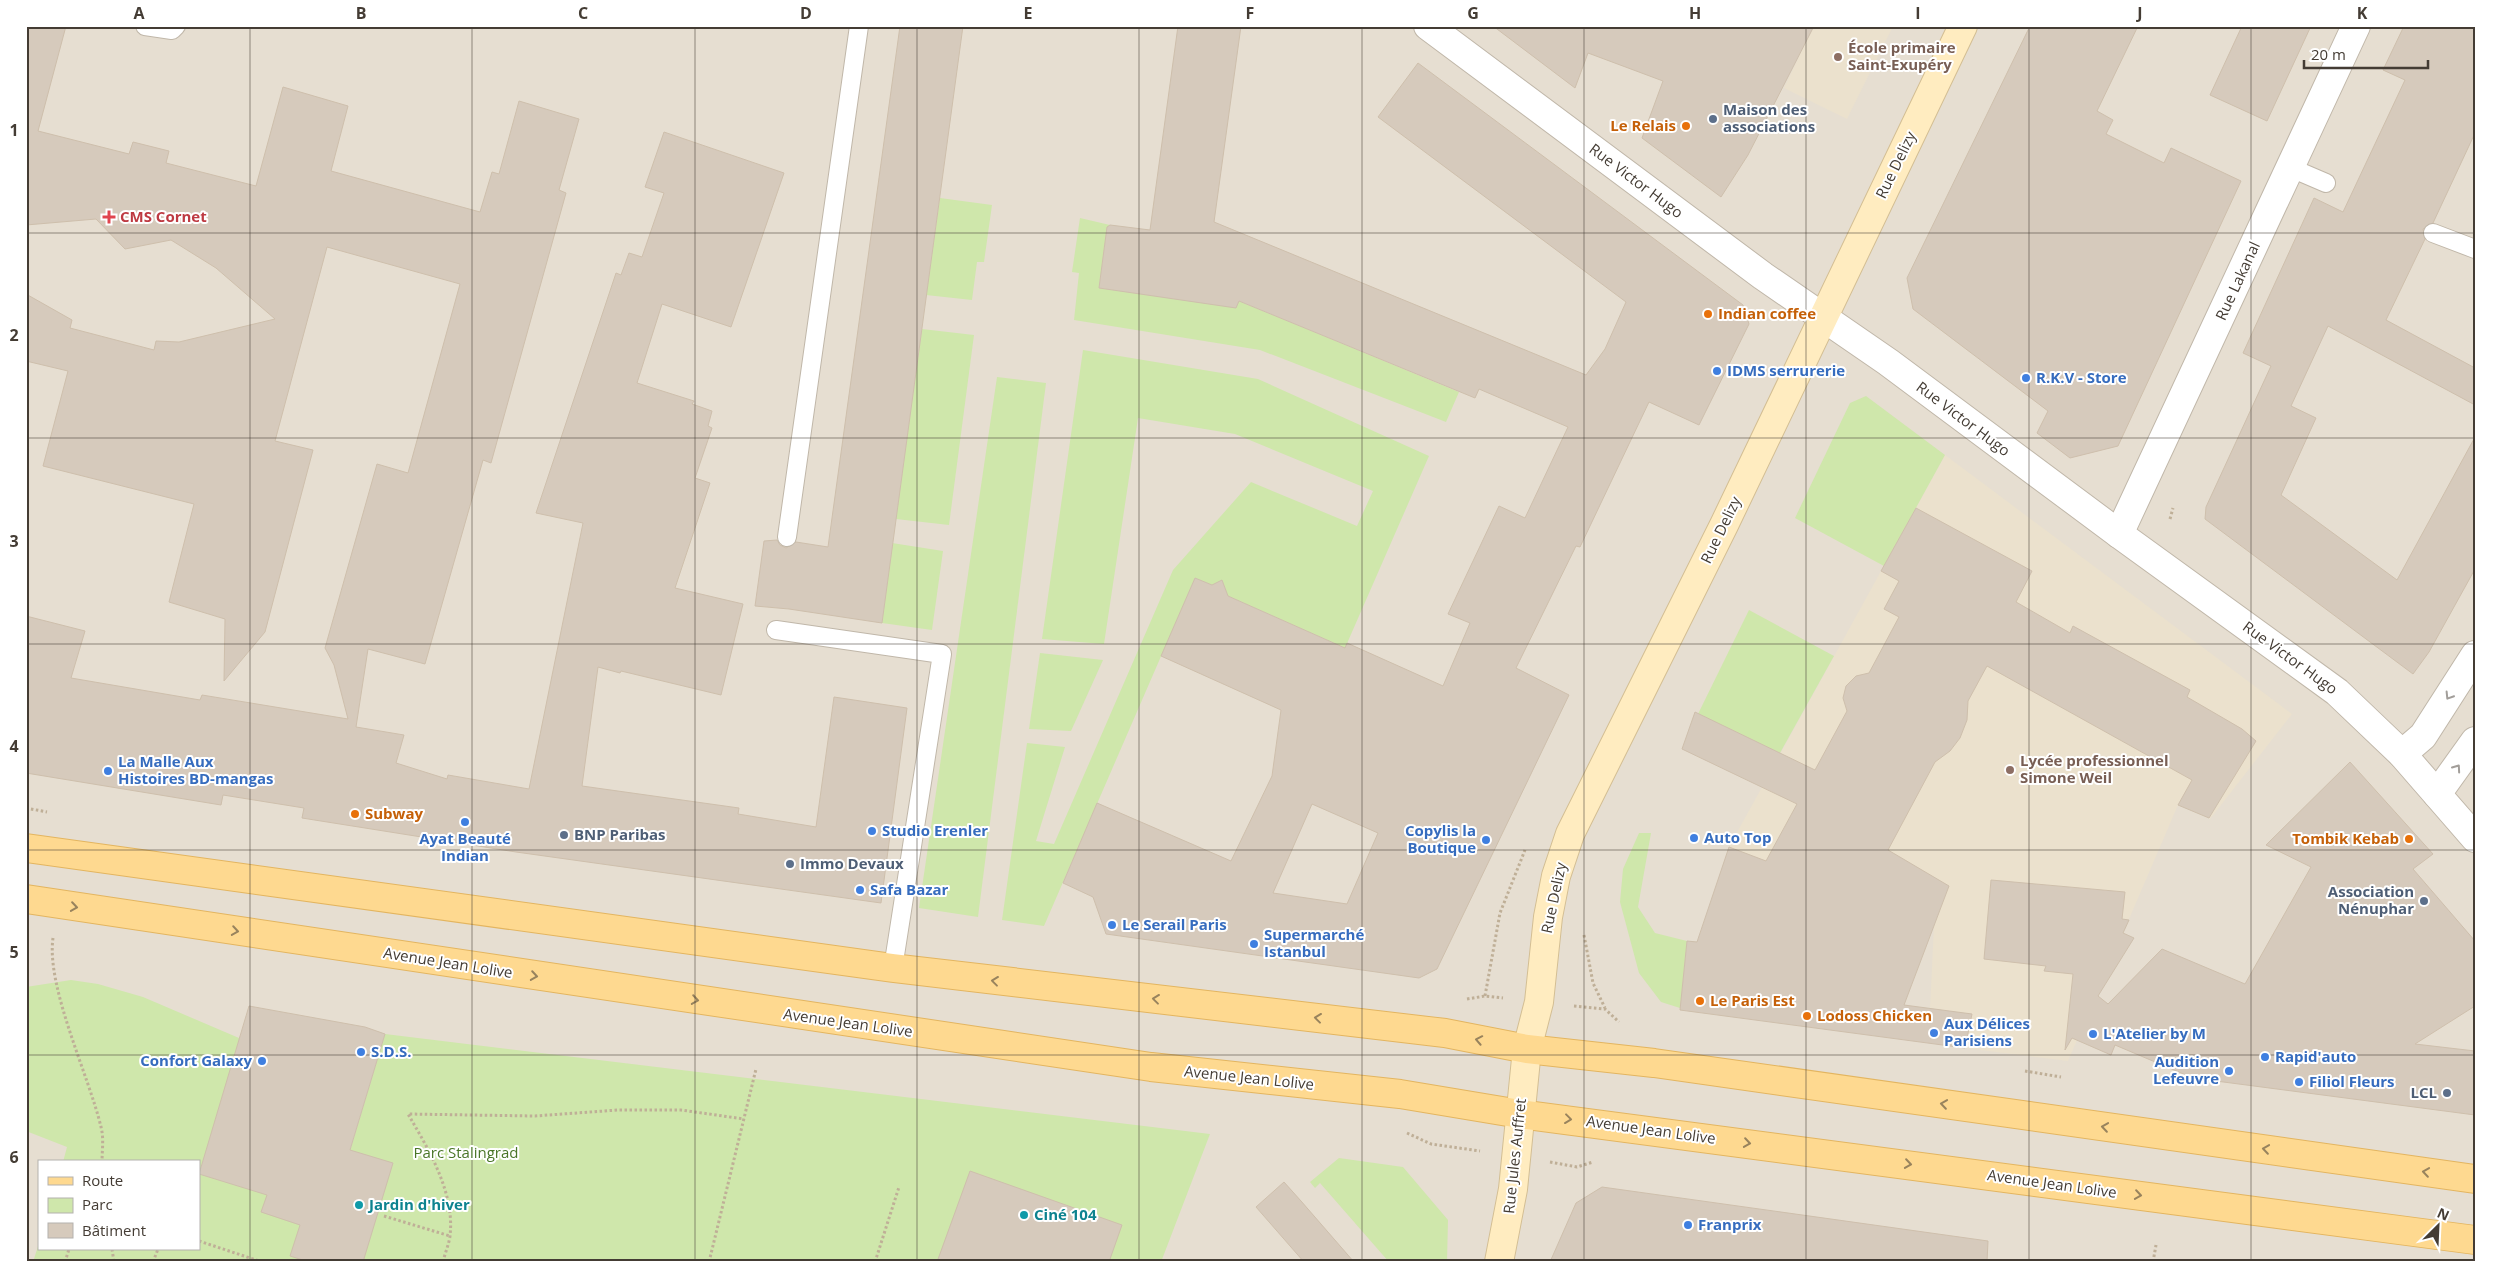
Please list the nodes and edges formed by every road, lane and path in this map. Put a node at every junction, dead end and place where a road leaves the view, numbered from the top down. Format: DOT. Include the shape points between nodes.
graph roads {
  1 [pos="144,26"];
  2 [pos="176,26"];
  3 [pos="859,26"];
  4 [pos="1428,26"];
  5 [pos="1963,26"];
  6 [pos="2356,26"];
  7 [pos="2291,168"];
  8 [pos="2326,183"];
  9 [pos="2433,233"];
  10 [pos="2475,249"];
  11 [pos="1824,317"];
  12 [pos="2119,534"];
  13 [pos="787,537"];
  14 [pos="776,630"];
  15 [pos="2475,655"];
  16 [pos="2475,741"];
  17 [pos="2402,754"];
  18 [pos="2437,794"];
  19 [pos="2475,838"];
  20 [pos="26,848"];
  21 [pos="26,899"];
  22 [pos="59,905"];
  23 [pos="894,968"];
  24 [pos="1527,1049"];
  25 [pos="756,1069"];
  26 [pos="2025,1071"];
  27 [pos="2061,1077"];
  28 [pos="1520,1114"];
  29 [pos="744,1119"];
  30 [pos="102,1160"];
  31 [pos="2475,1178"];
  32 [pos="899,1187"];
  33 [pos="384,1216"];
  34 [pos="450,1236"];
  35 [pos="2475,1240"];
  36 [pos="200,1241"];
  37 [pos="2156,1245"];
  38 [pos="69,1250"];
  39 [pos="158,1250"];
  40 [pos="65,1262"];
  41 [pos="153,1262"];
  42 [pos="262,1262"];
  43 [pos="443,1262"];
  44 [pos="709,1262"];
  45 [pos="875,1262"];
  46 [pos="1500,1262"];
  47 [pos="2153,1262"];
  1 -- 2 [label="lane" via="172,30"];
  3 -- 13 [label="lane"];
  4 -- 11 [label="street, Rue Victor Hugo" via="1763,276"];
  5 -- 11 [label="main road, Rue Delizy"];
  6 -- 7 [label="street, Rue Lakanal"];
  7 -- 8 [label="lane"];
  7 -- 12 [label="street, Rue Lakanal"];
  9 -- 10 [label="lane"];
  11 -- 12 [label="street, Rue Victor Hugo"];
  11 -- 24 [label="main road, Rue Delizy" via="1570,834 1556,876 1538,1002"];
  12 -- 17 [label="street, Rue Victor Hugo" via="2337,692"];
  14 -- 23 [label="lane" via="942,654"];
  15 -- 17 [label="street, one-way" via="2423,736"];
  18 -- 16 [label="street, one-way"];
  17 -- 18 [label="street, Rue Victor Hugo"];
  18 -- 19 [label="street, Rue Victor Hugo"];
  20 -- 23 [label="main road"];
  21 -- 22 [label="main road, Avenue Jean Lolive"];
  22 -- 28 [label="main road, Avenue Jean Lolive, one-way" via="1141,1066 1400,1094"];
  22 -- 30 [label="path" via="53,955 60,995 102,1129"];
  24 -- 23 [label="main road, one-way" via="1436,1032"];
  24 -- 28 [label="main road, Rue Jules Auffret"];
  31 -- 24 [label="main road, one-way" via="1654,1063"];
  25 -- 29 [label="path"];
  26 -- 27 [label="path"];
  28 -- 35 [label="main road, Avenue Jean Lolive, one-way"];
  28 -- 46 [label="main road, Rue Jules Auffret" via="1513,1189"];
  29 -- 34 [label="path" via="681,1110 618,1110 535,1116 408,1114 428,1149 449,1202"];
  29 -- 44 [label="path"];
  32 -- 45 [label="path"];
  33 -- 34 [label="path"];
  34 -- 43 [label="path"];
  36 -- 42 [label="path"];
  37 -- 47 [label="path"];
  38 -- 40 [label="path"];
  39 -- 41 [label="path"];
}
